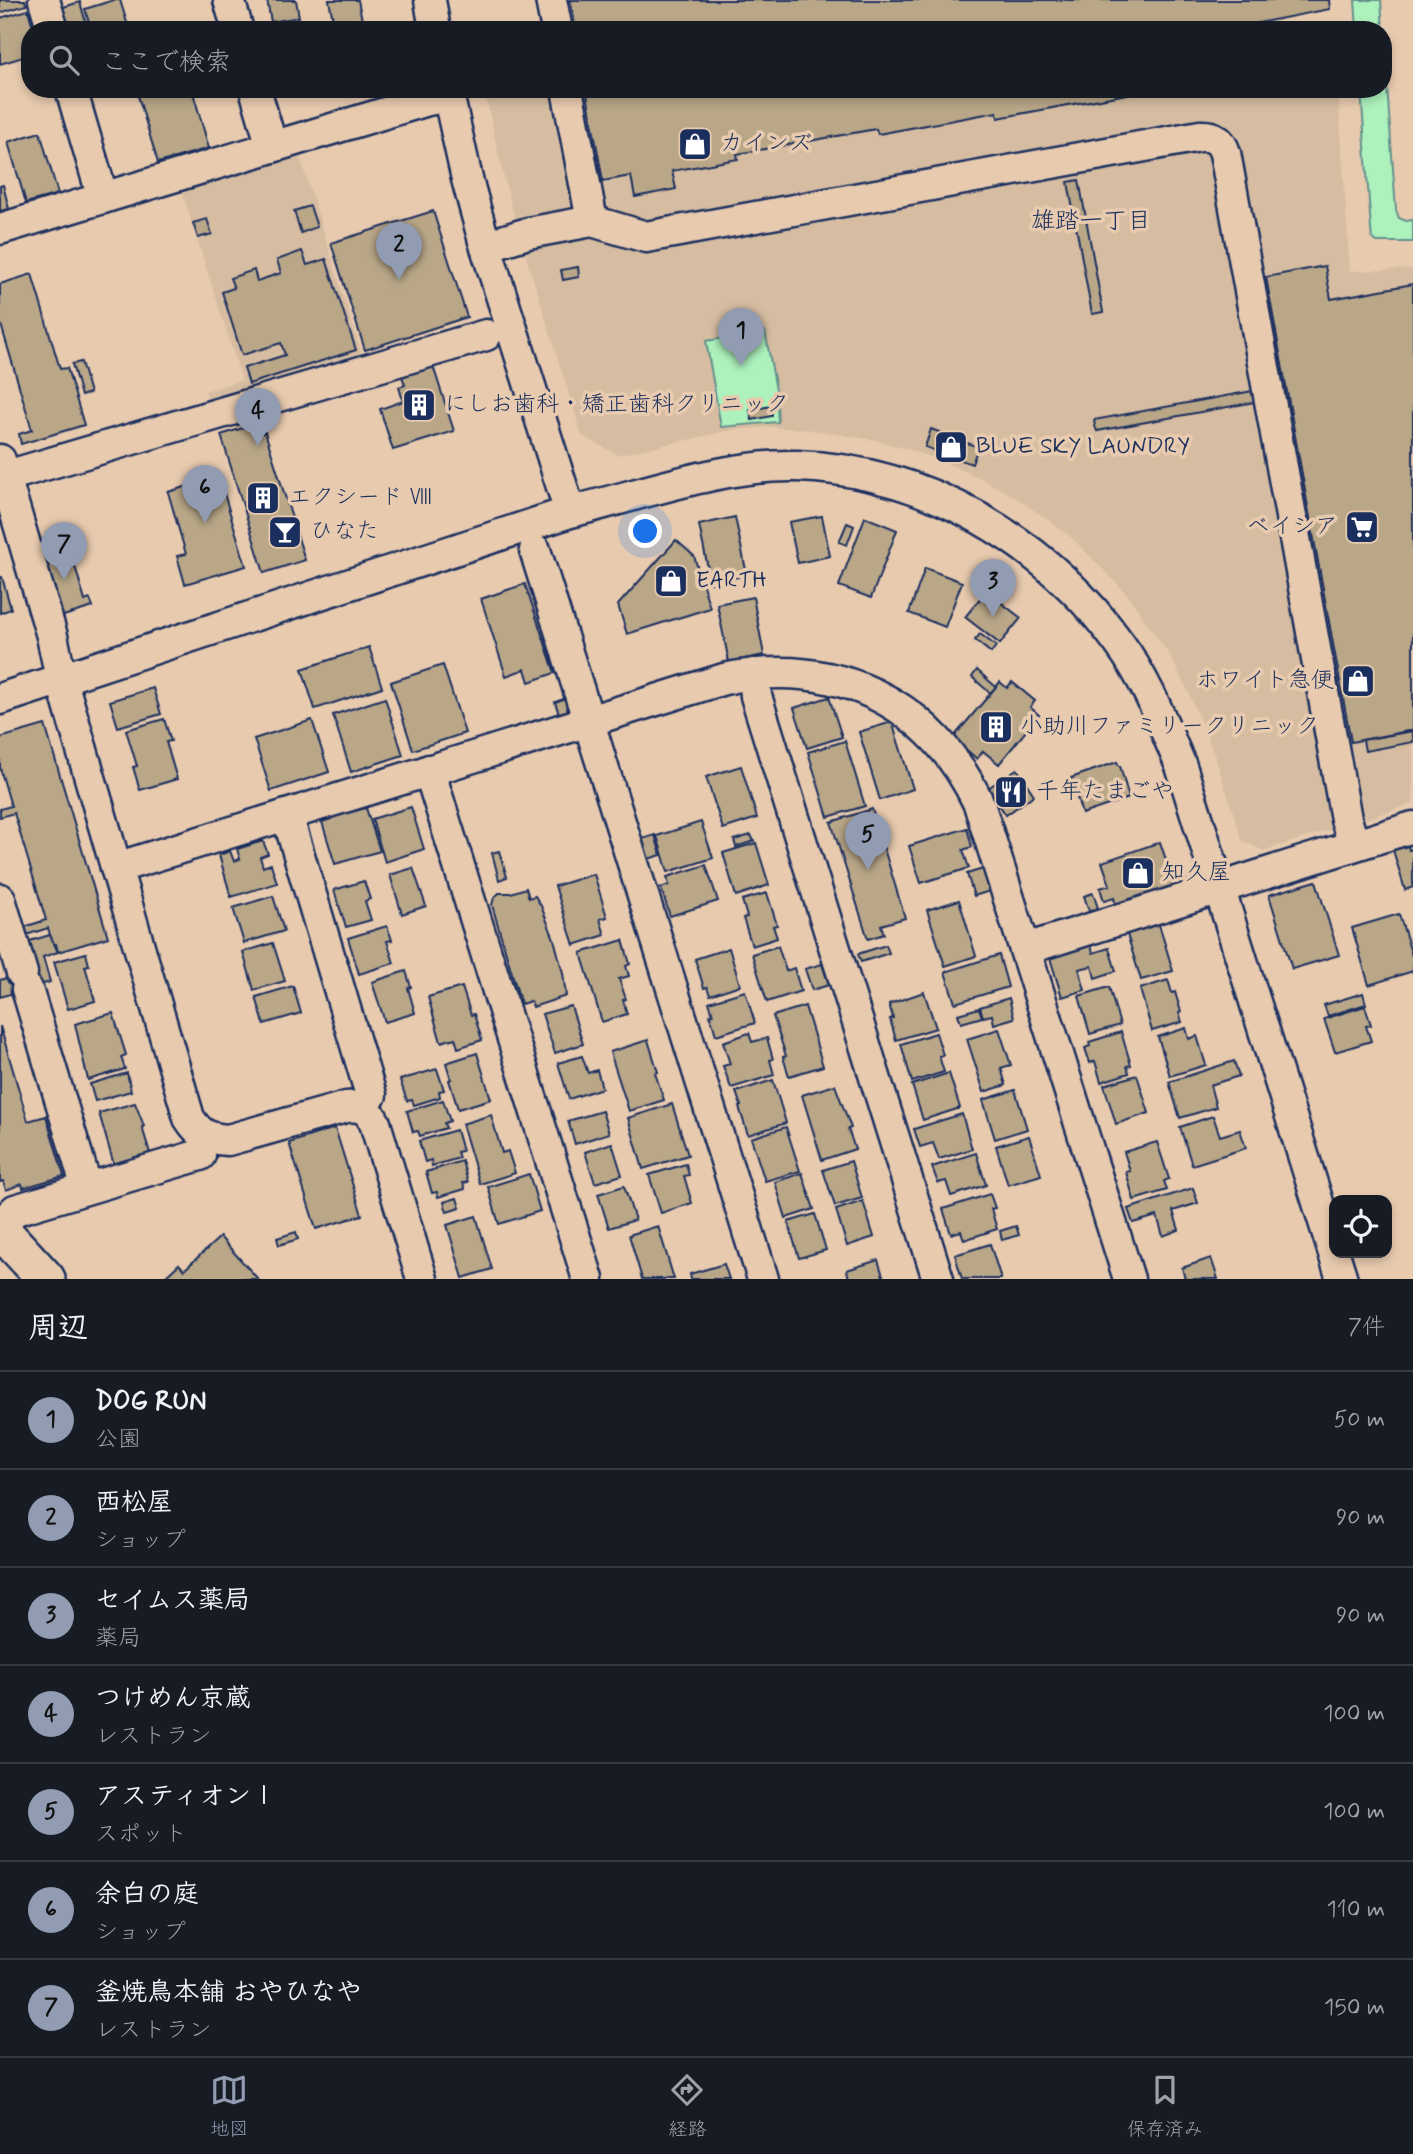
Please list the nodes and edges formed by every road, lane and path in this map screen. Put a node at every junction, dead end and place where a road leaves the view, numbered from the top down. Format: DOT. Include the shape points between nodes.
graph roads {
  1 [pos="44,0"];
  2 [pos="229,0"];
  3 [pos="430,0"];
  4 [pos="551,0"];
  5 [pos="50,21"];
  6 [pos="235,21"];
  7 [pos="434,21"];
  8 [pos="554,21"];
  9 [pos="74,98"];
  10 [pos="258,98"];
  11 [pos="433,98"];
  12 [pos="449,98"];
  13 [pos="569,98"];
  14 [pos="272,147"];
  15 [pos="103,198"];
  16 [pos="592,222"];
  17 [pos="0,229"];
  18 [pos="486,246"];
  19 [pos="486,335"];
  20 [pos="2,471"];
  21 [pos="570,512"];
  22 [pos="535,550"];
  23 [pos="754,674"];
  24 [pos="61,678"];
  25 [pos="0,699"];
  26 [pos="588,720"];
  27 [pos="429,770"];
  28 [pos="287,815"];
  29 [pos="1413,827"];
  30 [pos="1354,845"];
  31 [pos="116,868"];
  32 [pos="1219,888"];
  33 [pos="0,899"];
  34 [pos="1026,949"];
  35 [pos="364,1108"];
  36 [pos="200,1155"];
  37 [pos="83,1175"];
  38 [pos="5,1221"];
  39 [pos="579,1277"];
  40 [pos="46,1279"];
  41 [pos="422,1279"];
  42 [pos="763,1279"];
  43 [pos="938,1279"];
  44 [pos="1129,1279"];
  45 [pos="1342,1279"];
  1 -- 5 [label="street"];
  2 -- 6 [label="street"];
  3 -- 7 [label="street"];
  4 -- 8 [label="street"];
  9 -- 15 [label="street"];
  10 -- 14 [label="street"];
  11 -- 14 [label="street"];
  12 -- 18 [label="street"];
  13 -- 16 [label="street"];
  14 -- 15 [label="street"];
  15 -- 17 [label="street"];
  16 -- 18 [label="street"];
  16 -- 30 [label="street" via="646,236 1199,136 1216,139 1225,153"];
  18 -- 21 [label="street"];
  19 -- 20 [label="street"];
  20 -- 24 [label="street"];
  21 -- 24 [label="street"];
  21 -- 32 [label="street" via="708,477 799,466 901,484 995,527 1076,591 1139,674 1181,766"];
  22 -- 26 [label="street"];
  23 -- 26 [label="street"];
  23 -- 34 [label="street" via="796,673 844,682 888,701 932,735 959,767 979,804"];
  23 -- 43 [label="street" via="755,696"];
  24 -- 25 [label="street"];
  24 -- 31 [label="street"];
  26 -- 27 [label="street"];
  26 -- 42 [label="street"];
  27 -- 28 [label="street"];
  27 -- 39 [label="street"];
  28 -- 31 [label="street"];
  28 -- 35 [label="street" via="371,1095"];
  29 -- 30 [label="street"];
  30 -- 32 [label="street"];
  31 -- 35 [label="street" via="188,1118 198,1131 212,1140 228,1140 346,1107"];
  32 -- 34 [label="street"];
  32 -- 45 [label="street"];
  33 -- 37 [label="street"];
  34 -- 44 [label="street"];
  35 -- 41 [label="street" via="375,1123"];
  36 -- 38 [label="street" via="15,1210"];
  38 -- 40 [label="main road"];
}
